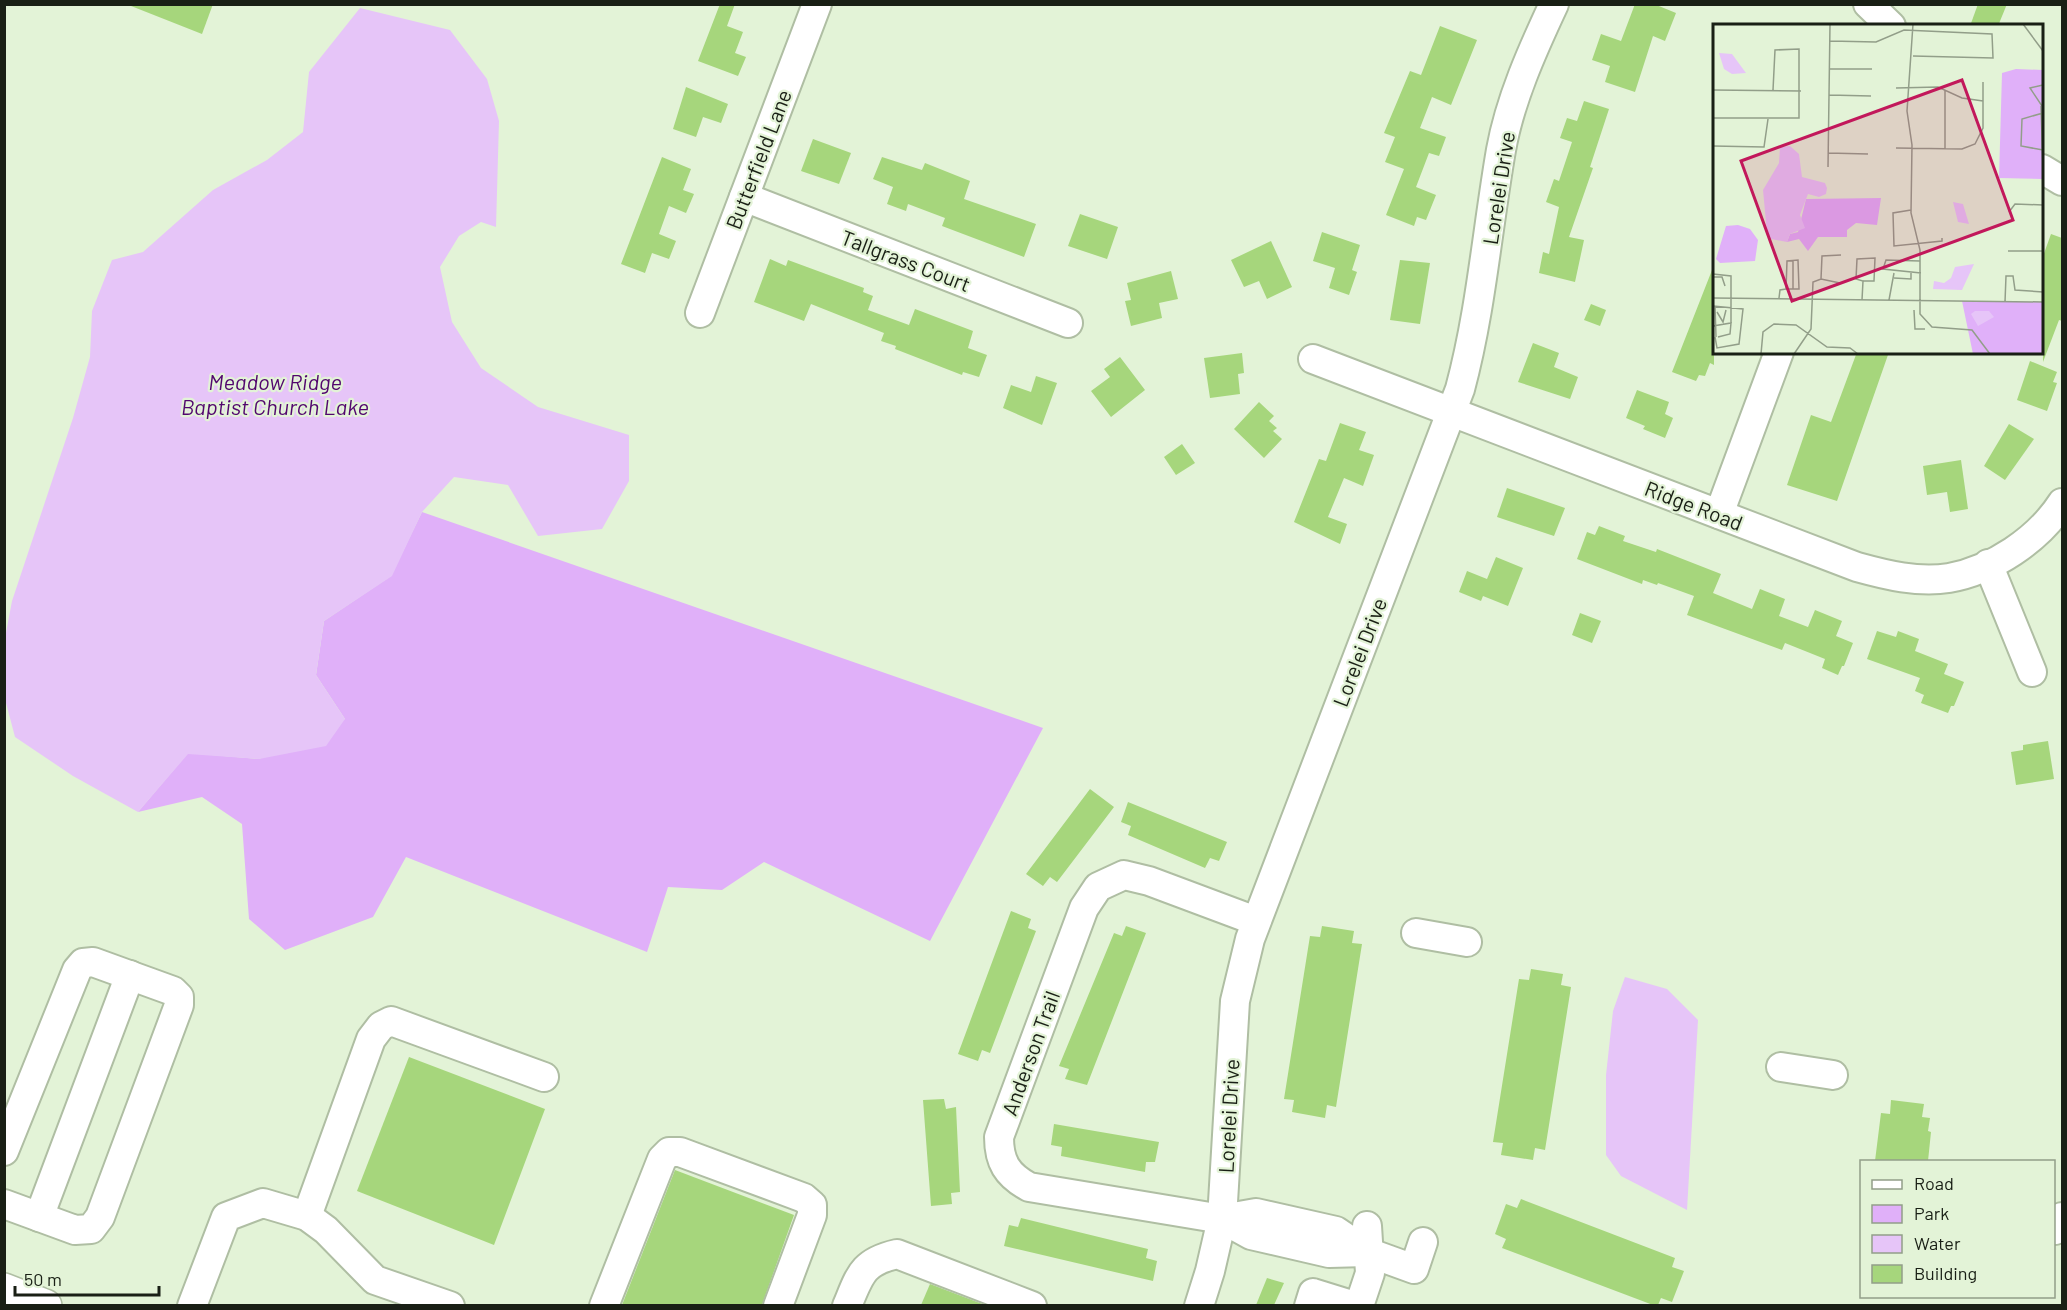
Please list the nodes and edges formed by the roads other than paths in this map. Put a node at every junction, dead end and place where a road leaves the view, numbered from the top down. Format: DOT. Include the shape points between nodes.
graph roads {
  1 [pos="817,4"];
  2 [pos="1554,4"];
  3 [pos="1868,4"];
  4 [pos="1889,24"];
  5 [pos="2043,170"];
  6 [pos="2062,181"];
  7 [pos="744,197"];
  8 [pos="700,313"];
  9 [pos="1068,323"];
  10 [pos="1778,354"];
  11 [pos="1313,358"];
  12 [pos="1451,412"];
  13 [pos="2062,503"];
  14 [pos="1719,514"];
  15 [pos="1988,564"];
  16 [pos="2032,672"];
  17 [pos="1256,921"];
  18 [pos="1416,933"];
  19 [pos="1467,942"];
  20 [pos="130,975"];
  21 [pos="1781,1068"];
  22 [pos="1833,1075"];
  23 [pos="544,1077"];
  24 [pos="4,1151"];
  25 [pos="4,1204"];
  26 [pos="307,1216"];
  27 [pos="39,1217"];
  28 [pos="1222,1219"];
  29 [pos="1367,1239"];
  30 [pos="1423,1242"];
  31 [pos="4,1290"];
  32 [pos="45,1305"];
  33 [pos="192,1305"];
  34 [pos="450,1305"];
  35 [pos="604,1305"];
  36 [pos="778,1305"];
  37 [pos="847,1305"];
  38 [pos="1032,1305"];
  39 [pos="1198,1305"];
  40 [pos="1309,1305"];
  41 [pos="1357,1305"];
  1 -- 7 [label="street, Butterfield Lane"];
  2 -- 12 [label="street, Lorelei Drive" via="1518,89 1502,148 1473,342"];
  3 -- 4 [label="street"];
  5 -- 6 [label="street"];
  7 -- 8 [label="street, Butterfield Lane"];
  7 -- 9 [label="street, Tallgrass Court"];
  10 -- 14 [label="street"];
  11 -- 12 [label="street, Ridge Road"];
  12 -- 14 [label="street, Ridge Road"];
  12 -- 17 [label="street, Lorelei Drive"];
  13 -- 15 [label="street, Ridge Road" via="2049,524 2015,550"];
  14 -- 15 [label="street, Ridge Road" via="1857,567 1897,578 1947,578"];
  15 -- 16 [label="street"];
  17 -- 28 [label="street, Lorelei Drive" via="1235,1001"];
  17 -- 28 [label="street, Anderson Trail" via="1124,875 1098,887 1084,908 999,1137 1003,1166 1029,1187"];
  18 -- 19 [label="street"];
  20 -- 24 [label="street" via="93,962 83,963 77,970"];
  20 -- 27 [label="street"];
  20 -- 27 [label="street" via="173,991 179,997 100,1217 91,1229 75,1230"];
  21 -- 22 [label="street"];
  23 -- 26 [label="street" via="391,1021 381,1026 371,1039"];
  25 -- 27 [label="street"];
  26 -- 33 [label="street" via="263,1203 226,1217"];
  26 -- 34 [label="street" via="375,1280"];
  28 -- 29 [label="street, Anderson Trail" via="1256,1213"];
  28 -- 39 [label="street, Lorelei Drive"];
  29 -- 30 [label="street, Anderson Trail" via="1414,1269"];
  29 -- 41 [label="street" via="1370,1273"];
  31 -- 32 [label="main road"];
  35 -- 36 [label="street" via="662,1159 669,1152 680,1152 812,1204 812,1215"];
  37 -- 38 [label="street" via="860,1274 875,1259 897,1254"];
  40 -- 41 [label="street" via="1313,1293"];
}
